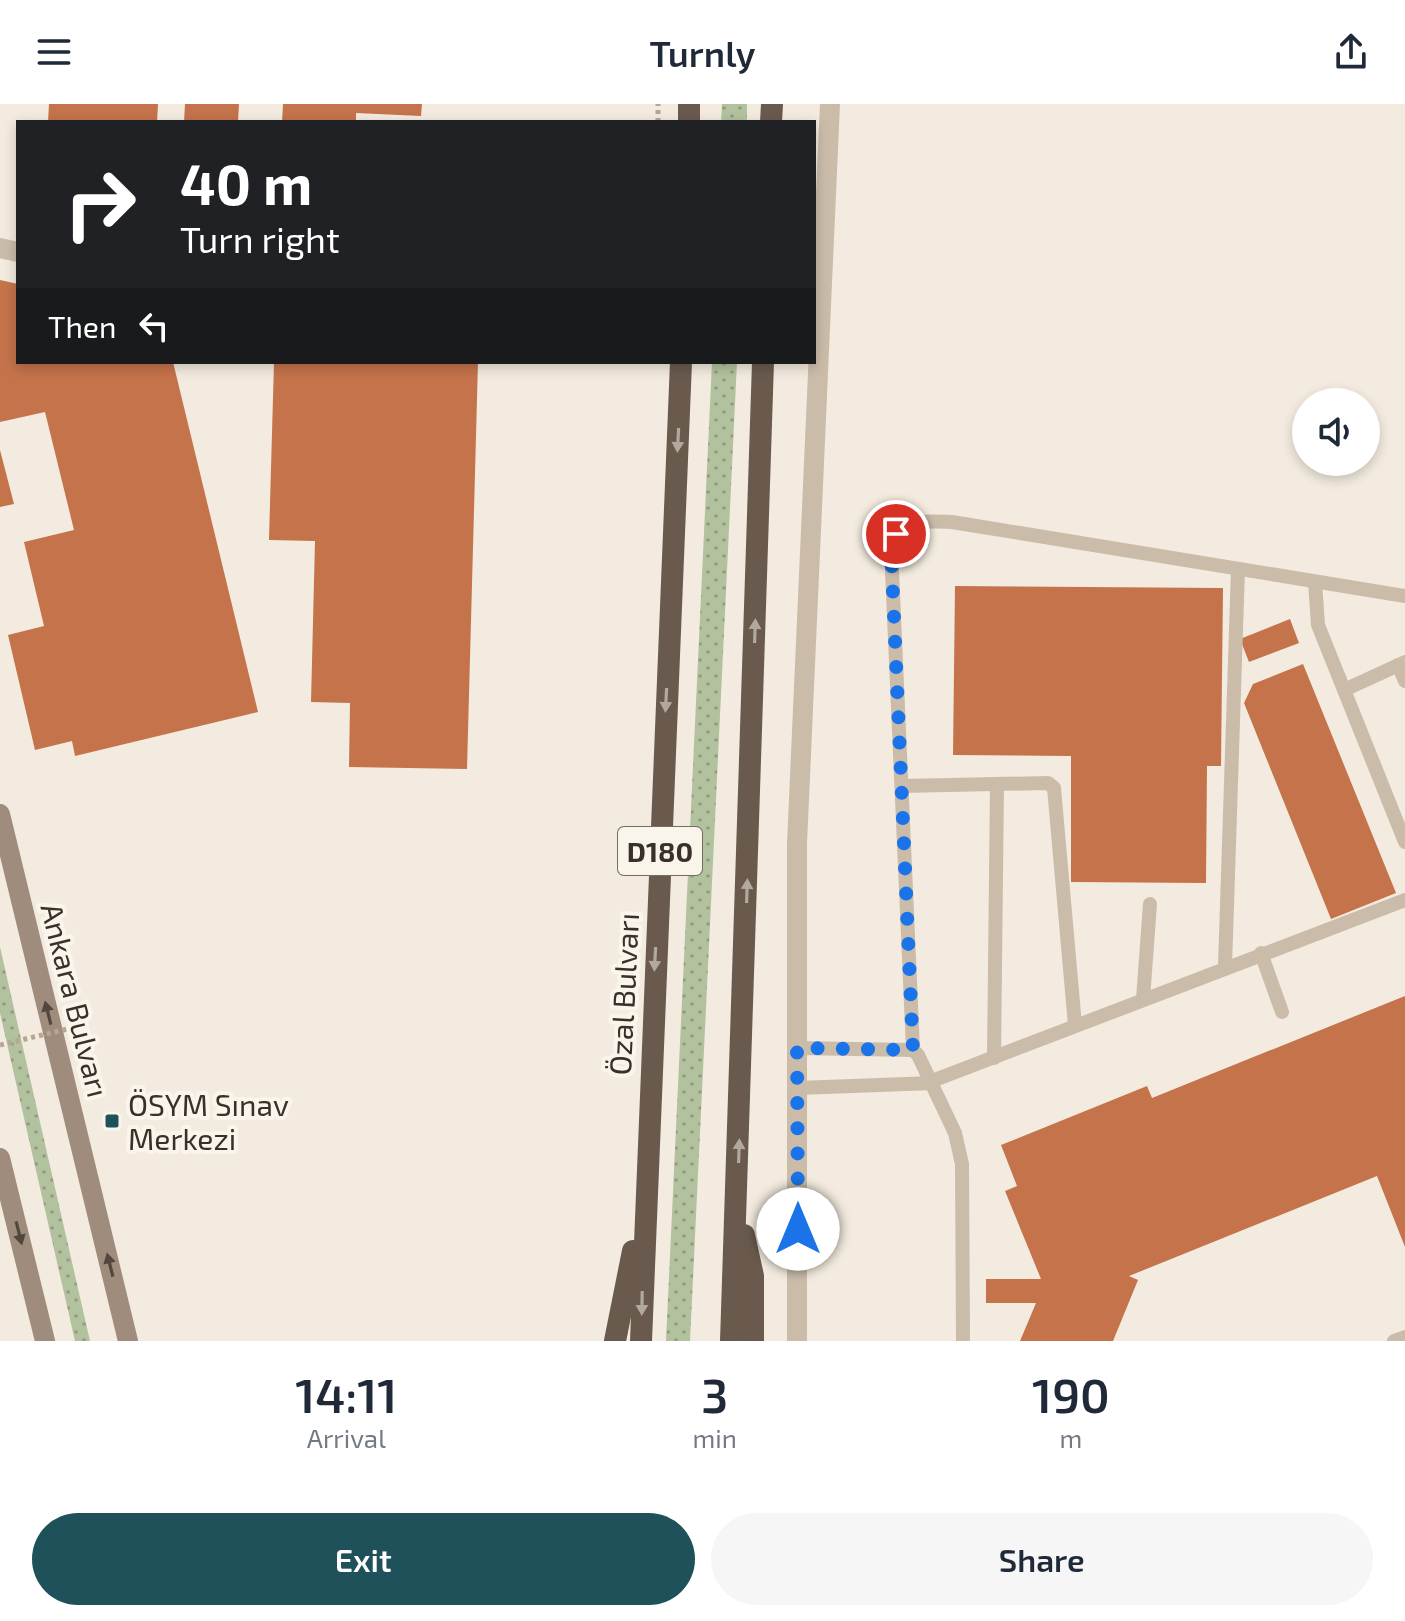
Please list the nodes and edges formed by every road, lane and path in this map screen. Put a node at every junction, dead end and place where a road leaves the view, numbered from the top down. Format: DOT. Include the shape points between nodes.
graph roads {
  1 [pos="830,104"];
  2 [pos="681,364"];
  3 [pos="763,364"];
  4 [pos="1238,569"];
  5 [pos="1315,582"];
  6 [pos="1405,596"];
  7 [pos="1402,663"];
  8 [pos="1405,681"];
  9 [pos="1344,690"];
  10 [pos="997,784"];
  11 [pos="902,786"];
  12 [pos="0,814"];
  13 [pos="1405,842"];
  14 [pos="1405,900"];
  15 [pos="1150,904"];
  16 [pos="1261,953"];
  17 [pos="1225,966"];
  18 [pos="1143,999"];
  19 [pos="1282,1012"];
  20 [pos="1075,1025"];
  21 [pos="0,1045"];
  22 [pos="797,1048"];
  23 [pos="913,1050"];
  24 [pos="994,1058"];
  25 [pos="932,1082"];
  26 [pos="798,1088"];
  27 [pos="100,1094"];
  28 [pos="0,1158"];
  29 [pos="3,1183"];
  30 [pos="644,1199"];
  31 [pos="737,1208"];
  32 [pos="1405,1337"];
  33 [pos="45,1341"];
  34 [pos="128,1341"];
  35 [pos="615,1341"];
  36 [pos="641,1341"];
  37 [pos="731,1341"];
  38 [pos="753,1341"];
  39 [pos="797,1341"];
  40 [pos="963,1341"];
  41 [pos="1394,1341"];
  1 -- 22 [label="street" via="799,774"];
  2 -- 30 [label="highway, Özal Bulvarı / D180, one-way"];
  31 -- 3 [label="highway, one-way"];
  4 -- 5 [label="lane"];
  4 -- 11 [label="lane" via="952,522 916,521 906,526 891,548"];
  4 -- 17 [label="lane"];
  5 -- 6 [label="lane"];
  5 -- 9 [label="lane" via="1318,625"];
  7 -- 8 [label="lane"];
  7 -- 9 [label="lane"];
  9 -- 13 [label="lane"];
  10 -- 11 [label="lane"];
  10 -- 20 [label="lane" via="1048,783 1057,794"];
  10 -- 24 [label="lane"];
  11 -- 23 [label="lane"];
  34 -- 12 [label="main road, Ankara Bulvarı, one-way"];
  14 -- 16 [label="lane"];
  15 -- 18 [label="lane"];
  16 -- 17 [label="lane"];
  16 -- 19 [label="lane"];
  17 -- 18 [label="lane"];
  18 -- 20 [label="lane"];
  20 -- 24 [label="lane"];
  21 -- 27 [label="path, bridge" via="80,1026"];
  22 -- 23 [label="lane"];
  22 -- 26 [label="street"];
  23 -- 25 [label="lane"];
  24 -- 25 [label="lane"];
  25 -- 26 [label="lane"];
  25 -- 40 [label="lane" via="955,1133 962,1164"];
  26 -- 39 [label="street"];
  28 -- 29 [label="main road"];
  29 -- 33 [label="main road, one-way"];
  30 -- 35 [label="highway, D180"];
  30 -- 36 [label="highway, Özal Bulvarı / D180, one-way"];
  31 -- 37 [label="highway"];
  31 -- 38 [label="highway" via="753,1276"];
  32 -- 41 [label="lane"];
}
